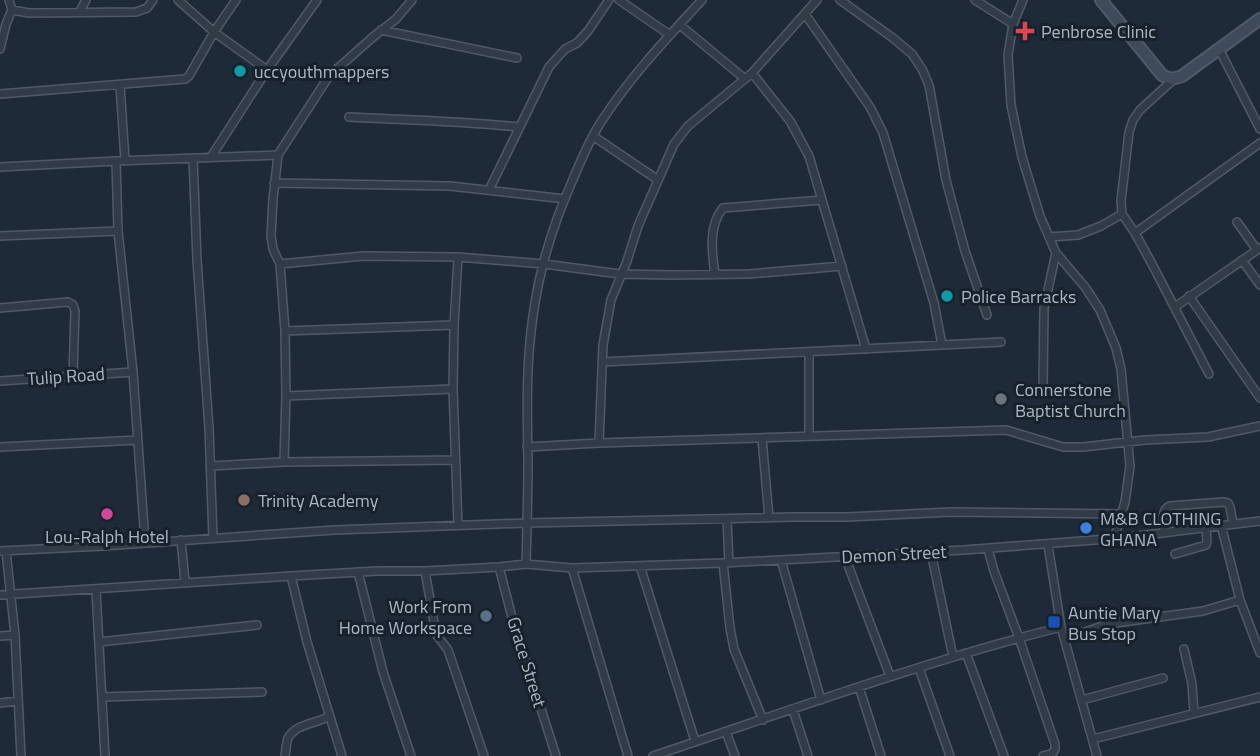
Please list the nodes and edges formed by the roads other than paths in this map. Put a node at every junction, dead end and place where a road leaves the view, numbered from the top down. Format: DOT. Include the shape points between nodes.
graph roads {
  1 [pos="9,0"];
  2 [pos="86,0"];
  3 [pos="153,0"];
  4 [pos="177,0"];
  5 [pos="236,0"];
  6 [pos="317,0"];
  7 [pos="412,0"];
  8 [pos="609,0"];
  9 [pos="619,0"];
  10 [pos="702,0"];
  11 [pos="817,0"];
  12 [pos="840,0"];
  13 [pos="975,0"];
  14 [pos="1023,0"];
  15 [pos="1101,0"];
  16 [pos="12,10"];
  17 [pos="80,11"];
  18 [pos="805,15"];
  19 [pos="1260,19"];
  20 [pos="680,24"];
  21 [pos="1013,24"];
  22 [pos="381,30"];
  23 [pos="214,32"];
  24 [pos="670,35"];
  25 [pos="0,49"];
  26 [pos="1219,49"];
  27 [pos="517,58"];
  28 [pos="267,70"];
  29 [pos="749,76"];
  30 [pos="1174,79"];
  31 [pos="120,85"];
  32 [pos="0,94"];
  33 [pos="349,117"];
  34 [pos="1259,126"];
  35 [pos="519,127"];
  36 [pos="593,136"];
  37 [pos="1260,143"];
  38 [pos="278,155"];
  39 [pos="211,157"];
  40 [pos="193,158"];
  41 [pos="125,160"];
  42 [pos="116,161"];
  43 [pos="0,167"];
  44 [pos="658,180"];
  45 [pos="274,183"];
  46 [pos="489,190"];
  47 [pos="565,199"];
  48 [pos="822,200"];
  49 [pos="1122,214"];
  50 [pos="1237,222"];
  51 [pos="118,231"];
  52 [pos="1135,233"];
  53 [pos="0,236"];
  54 [pos="1049,237"];
  55 [pos="1259,249"];
  56 [pos="1056,253"];
  57 [pos="458,257"];
  58 [pos="1242,260"];
  59 [pos="280,264"];
  60 [pos="544,264"];
  61 [pos="842,266"];
  62 [pos="620,274"];
  63 [pos="715,275"];
  64 [pos="1260,285"];
  65 [pos="1189,296"];
  66 [pos="1175,307"];
  67 [pos="0,308"];
  68 [pos="987,315"];
  69 [pos="454,325"];
  70 [pos="285,331"];
  71 [pos="1002,342"];
  72 [pos="942,345"];
  73 [pos="866,349"];
  74 [pos="809,352"];
  75 [pos="602,362"];
  76 [pos="133,372"];
  77 [pos="1209,374"];
  78 [pos="73,375"];
  79 [pos="0,381"];
  80 [pos="453,389"];
  81 [pos="1043,389"];
  82 [pos="286,396"];
  83 [pos="1260,398"];
  84 [pos="1260,426"];
  85 [pos="809,436"];
  86 [pos="762,438"];
  87 [pos="138,440"];
  88 [pos="599,443"];
  89 [pos="1128,443"];
  90 [pos="0,447"];
  91 [pos="527,447"];
  92 [pos="455,460"];
  93 [pos="284,462"];
  94 [pos="211,466"];
  95 [pos="1122,514"];
  96 [pos="769,518"];
  97 [pos="727,519"];
  98 [pos="1260,521"];
  99 [pos="527,523"];
  100 [pos="1233,524"];
  101 [pos="458,525"];
  102 [pos="1221,525"];
  103 [pos="1206,527"];
  104 [pos="1164,533"];
  105 [pos="213,538"];
  106 [pos="1114,539"];
  107 [pos="181,540"];
  108 [pos="145,542"];
  109 [pos="1048,545"];
  110 [pos="988,549"];
  111 [pos="3,551"];
  112 [pos="931,552"];
  113 [pos="1175,554"];
  114 [pos="845,557"];
  115 [pos="781,560"];
  116 [pos="726,563"];
  117 [pos="526,564"];
  118 [pos="640,566"];
  119 [pos="499,568"];
  120 [pos="572,568"];
  121 [pos="425,571"];
  122 [pos="358,572"];
  123 [pos="291,576"];
  124 [pos="185,582"];
  125 [pos="96,590"];
  126 [pos="11,594"];
  127 [pos="0,595"];
  128 [pos="1240,600"];
  129 [pos="257,625"];
  130 [pos="1062,627"];
  131 [pos="15,635"];
  132 [pos="0,636"];
  133 [pos="1019,638"];
  134 [pos="1065,639"];
  135 [pos="99,642"];
  136 [pos="1184,649"];
  137 [pos="966,653"];
  138 [pos="1260,653"];
  139 [pos="953,657"];
  140 [pos="919,668"];
  141 [pos="890,676"];
  142 [pos="1163,678"];
  143 [pos="859,687"];
  144 [pos="262,692"];
  145 [pos="1260,697"];
  146 [pos="102,698"];
  147 [pos="821,700"];
  148 [pos="1083,700"];
  149 [pos="18,701"];
  150 [pos="0,702"];
  151 [pos="793,710"];
  152 [pos="1194,712"];
  153 [pos="330,716"];
  154 [pos="763,720"];
  155 [pos="726,732"];
  156 [pos="1093,739"];
  157 [pos="695,741"];
  158 [pos="667,754"];
  159 [pos="21,756"];
  160 [pos="106,756"];
  161 [pos="285,756"];
  162 [pos="342,756"];
  163 [pos="411,756"];
  164 [pos="484,756"];
  165 [pos="556,756"];
  166 [pos="628,756"];
  167 [pos="653,756"];
  168 [pos="735,756"];
  169 [pos="808,756"];
  170 [pos="881,756"];
  171 [pos="950,756"];
  172 [pos="1004,756"];
  173 [pos="1043,756"];
  174 [pos="1097,756"];
  1 -- 16 [label="street"];
  2 -- 17 [label="street"];
  3 -- 17 [label="street" via="136,12"];
  4 -- 23 [label="street"];
  5 -- 23 [label="street"];
  6 -- 28 [label="street"];
  7 -- 22 [label="street"];
  8 -- 35 [label="street" via="588,31 549,67"];
  9 -- 24 [label="street"];
  10 -- 20 [label="street"];
  11 -- 18 [label="street"];
  12 -- 68 [label="street" via="912,54 922,69 946,180"];
  13 -- 21 [label="street"];
  14 -- 21 [label="street"];
  15 -- 30 [label="street" via="1162,75"];
  16 -- 17 [label="street"];
  16 -- 25 [label="street"];
  18 -- 29 [label="street"];
  18 -- 72 [label="street" via="883,133 934,303"];
  19 -- 26 [label="street"];
  20 -- 24 [label="street"];
  20 -- 29 [label="street"];
  21 -- 54 [label="street" via="1008,65 1014,125"];
  22 -- 27 [label="street"];
  22 -- 38 [label="street" via="329,76"];
  23 -- 28 [label="street"];
  23 -- 31 [label="street" via="185,79"];
  24 -- 36 [label="street" via="625,86"];
  26 -- 30 [label="street"];
  26 -- 34 [label="street"];
  28 -- 39 [label="street"];
  29 -- 44 [label="street" via="680,134"];
  29 -- 48 [label="street" via="779,106 800,137"];
  30 -- 49 [label="street" via="1133,120"];
  31 -- 32 [label="street"];
  31 -- 41 [label="street"];
  33 -- 35 [label="street"];
  35 -- 46 [label="street"];
  36 -- 44 [label="street"];
  36 -- 47 [label="street"];
  37 -- 52 [label="street"];
  38 -- 39 [label="street"];
  38 -- 45 [label="street"];
  39 -- 40 [label="street"];
  40 -- 41 [label="street"];
  40 -- 94 [label="street"];
  41 -- 42 [label="street"];
  42 -- 43 [label="street"];
  42 -- 51 [label="street"];
  44 -- 62 [label="street"];
  45 -- 46 [label="street"];
  45 -- 59 [label="street" via="271,236"];
  46 -- 47 [label="street"];
  47 -- 60 [label="street"];
  48 -- 61 [label="street"];
  48 -- 63 [label="street" via="723,208 712,239"];
  49 -- 52 [label="street"];
  49 -- 54 [label="street" via="1078,235"];
  50 -- 55 [label="street"];
  51 -- 53 [label="street"];
  51 -- 76 [label="street"];
  52 -- 66 [label="street"];
  54 -- 56 [label="street"];
  55 -- 58 [label="street"];
  56 -- 81 [label="street" via="1044,308"];
  56 -- 89 [label="street" via="1100,310 1111,333 1121,369"];
  57 -- 59 [label="street" via="363,256"];
  57 -- 60 [label="street"];
  57 -- 69 [label="street"];
  58 -- 64 [label="street"];
  58 -- 65 [label="street"];
  59 -- 70 [label="street"];
  60 -- 62 [label="street"];
  60 -- 91 [label="street" via="530,341"];
  61 -- 63 [label="street"];
  61 -- 73 [label="street"];
  62 -- 63 [label="street"];
  62 -- 75 [label="street" via="608,310"];
  65 -- 66 [label="street"];
  65 -- 83 [label="street"];
  66 -- 77 [label="street"];
  67 -- 78 [label="street" via="73,305"];
  69 -- 70 [label="street"];
  69 -- 80 [label="street"];
  70 -- 82 [label="street"];
  71 -- 72 [label="street"];
  72 -- 73 [label="street"];
  73 -- 74 [label="street"];
  74 -- 75 [label="street"];
  74 -- 85 [label="street"];
  75 -- 88 [label="street"];
  76 -- 78 [label="street, Tulip Road"];
  76 -- 87 [label="street"];
  78 -- 79 [label="street, Tulip Road"];
  80 -- 82 [label="street"];
  80 -- 92 [label="street"];
  82 -- 93 [label="street"];
  84 -- 89 [label="street" via="1208,437"];
  85 -- 86 [label="street"];
  85 -- 89 [label="street" via="1006,430 1063,447"];
  86 -- 88 [label="street"];
  86 -- 96 [label="street"];
  87 -- 90 [label="street"];
  87 -- 108 [label="street"];
  88 -- 91 [label="street"];
  89 -- 95 [label="street" via="1130,466"];
  91 -- 99 [label="street"];
  92 -- 93 [label="street"];
  92 -- 101 [label="street"];
  93 -- 94 [label="street"];
  94 -- 105 [label="street"];
  95 -- 96 [label="street"];
  95 -- 106 [label="street"];
  96 -- 97 [label="street"];
  97 -- 99 [label="street"];
  97 -- 116 [label="street"];
  98 -- 100 [label="street, Demon Street"];
  99 -- 101 [label="street"];
  99 -- 117 [label="street"];
  100 -- 102 [label="street, Demon Street"];
  100 -- 104 [label="street" via="1228,503 1170,506 1164,512"];
  101 -- 105 [label="street"];
  102 -- 103 [label="street, Demon Street"];
  102 -- 128 [label="street"];
  103 -- 104 [label="street, Demon Street"];
  103 -- 113 [label="street" via="1206,545"];
  104 -- 106 [label="street, Demon Street"];
  105 -- 107 [label="street"];
  106 -- 109 [label="street, Demon Street"];
  107 -- 108 [label="street"];
  107 -- 124 [label="street"];
  108 -- 111 [label="street"];
  109 -- 110 [label="street, Demon Street"];
  109 -- 130 [label="street"];
  110 -- 112 [label="street, Demon Street"];
  110 -- 133 [label="street"];
  111 -- 126 [label="street"];
  112 -- 114 [label="street, Demon Street"];
  112 -- 139 [label="street"];
  114 -- 115 [label="street, Demon Street"];
  114 -- 141 [label="street"];
  115 -- 116 [label="street, Demon Street"];
  115 -- 147 [label="street"];
  116 -- 118 [label="street, Demon Street"];
  116 -- 154 [label="street" via="734,649"];
  117 -- 119 [label="street, Demon Street"];
  117 -- 120 [label="street, Demon Street"];
  118 -- 120 [label="street, Demon Street"];
  118 -- 157 [label="street"];
  119 -- 121 [label="street, Demon Street"];
  119 -- 165 [label="street, Grace Street"];
  120 -- 166 [label="street"];
  121 -- 122 [label="street, Demon Street"];
  121 -- 164 [label="street" via="436,634 448,650"];
  122 -- 123 [label="street, Demon Street"];
  122 -- 163 [label="street" via="383,673"];
  123 -- 124 [label="street, Demon Street"];
  123 -- 153 [label="street"];
  124 -- 125 [label="street, Demon Street"];
  125 -- 126 [label="street, Demon Street"];
  125 -- 135 [label="street"];
  126 -- 127 [label="street, Demon Street"];
  126 -- 131 [label="street"];
  128 -- 134 [label="street" via="1203,611 1108,624"];
  128 -- 138 [label="street"];
  129 -- 135 [label="street"];
  130 -- 133 [label="street"];
  130 -- 134 [label="street"];
  131 -- 132 [label="street"];
  131 -- 149 [label="street"];
  133 -- 137 [label="street"];
  133 -- 173 [label="street" via="1055,744 1052,754"];
  134 -- 148 [label="street"];
  135 -- 146 [label="street"];
  136 -- 152 [label="street"];
  137 -- 139 [label="street"];
  137 -- 172 [label="street"];
  139 -- 140 [label="street"];
  140 -- 141 [label="street"];
  140 -- 171 [label="street"];
  141 -- 143 [label="street"];
  142 -- 148 [label="street"];
  143 -- 147 [label="street"];
  143 -- 170 [label="street"];
  144 -- 146 [label="street"];
  145 -- 152 [label="street"];
  146 -- 160 [label="street"];
  147 -- 151 [label="street"];
  148 -- 156 [label="street"];
  149 -- 150 [label="street"];
  149 -- 159 [label="street"];
  151 -- 154 [label="street"];
  151 -- 169 [label="street"];
  152 -- 156 [label="street"];
  153 -- 161 [label="street" via="301,726 288,738"];
  153 -- 162 [label="street"];
  154 -- 155 [label="street"];
  155 -- 157 [label="street"];
  155 -- 168 [label="street"];
  156 -- 174 [label="street"];
  157 -- 158 [label="street"];
  158 -- 167 [label="street"];
}
